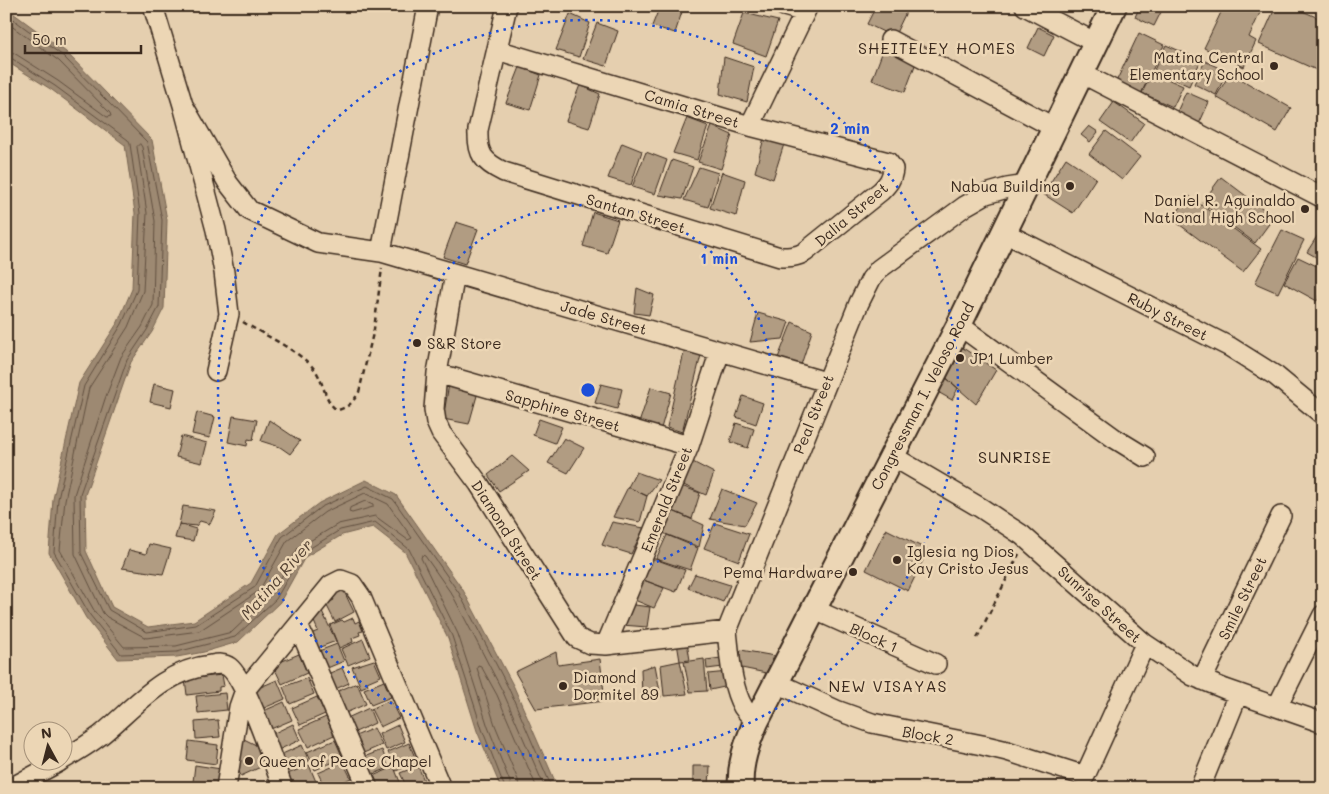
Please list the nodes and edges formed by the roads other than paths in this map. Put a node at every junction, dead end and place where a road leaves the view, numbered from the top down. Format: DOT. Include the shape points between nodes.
graph roads {
  1 [pos="153,6"];
  2 [pos="428,6"];
  3 [pos="507,6"];
  4 [pos="784,6"];
  5 [pos="1025,6"];
  6 [pos="1114,6"];
  7 [pos="806,9"];
  8 [pos="890,40"];
  9 [pos="1096,43"];
  10 [pos="497,50"];
  11 [pos="1081,73"];
  12 [pos="183,105"];
  13 [pos="750,126"];
  14 [pos="1054,128"];
  15 [pos="888,162"];
  16 [pos="1026,184"];
  17 [pos="1323,198"];
  18 [pos="1003,232"];
  19 [pos="381,252"];
  20 [pos="793,257"];
  21 [pos="455,274"];
  22 [pos="959,325"];
  23 [pos="720,351"];
  24 [pos="216,371"];
  25 [pos="437,373"];
  26 [pos="826,382"];
  27 [pos="1323,415"];
  28 [pos="689,446"];
  29 [pos="892,456"];
  30 [pos="1145,457"];
  31 [pos="1281,516"];
  32 [pos="813,609"];
  33 [pos="1323,615"];
  34 [pos="298,625"];
  35 [pos="726,632"];
  36 [pos="1145,644"];
  37 [pos="606,646"];
  38 [pos="936,664"];
  39 [pos="1202,680"];
  40 [pos="776,682"];
  41 [pos="245,690"];
  42 [pos="1238,694"];
  43 [pos="1277,707"];
  44 [pos="756,722"];
  45 [pos="1323,723"];
  46 [pos="72,754"];
  47 [pos="41,772"];
  48 [pos="11,788"];
  49 [pos="226,788"];
  50 [pos="282,788"];
  51 [pos="368,788"];
  52 [pos="441,788"];
  53 [pos="741,788"];
  54 [pos="1200,788"];
  1 -- 12 [label="street"];
  2 -- 19 [label="street"];
  3 -- 10 [label="street"];
  4 -- 7 [label="street"];
  5 -- 9 [label="street"];
  6 -- 9 [label="main road, Congressman I. Veloso Road"];
  7 -- 13 [label="street"];
  8 -- 14 [label="street"];
  9 -- 11 [label="main road, Congressman I. Veloso Road"];
  10 -- 13 [label="street, Camia Street"];
  10 -- 20 [label="street, Santan Street" via="477,143 490,166 780,257"];
  11 -- 14 [label="main road, Congressman I. Veloso Road"];
  11 -- 17 [label="street"];
  12 -- 19 [label="street, Jade Street" via="228,183 249,210 318,243"];
  12 -- 24 [label="street" via="216,230 227,290 229,314"];
  13 -- 15 [label="street, Camia Street"];
  14 -- 16 [label="main road, Congressman I. Veloso Road"];
  15 -- 20 [label="street, Dalia Street" via="893,169 888,184 805,252"];
  16 -- 18 [label="main road, Congressman I. Veloso Road"];
  16 -- 26 [label="street, Peal Street" via="986,194 965,206 879,269 859,303"];
  18 -- 22 [label="main road, Congressman I. Veloso Road"];
  18 -- 27 [label="street, Ruby Street" via="1230,347 1276,376"];
  19 -- 21 [label="street, Jade Street"];
  21 -- 23 [label="street, Jade Street"];
  21 -- 25 [label="street, Diamond Street"];
  22 -- 29 [label="main road, Congressman I. Veloso Road"];
  22 -- 30 [label="street"];
  23 -- 26 [label="street, Jade Street"];
  23 -- 28 [label="street, Emerald Street"];
  25 -- 28 [label="street, Sapphire Street"];
  25 -- 37 [label="street, Diamond Street" via="434,409 441,433 479,484 577,638"];
  26 -- 35 [label="street, Peal Street"];
  28 -- 37 [label="street, Emerald Street"];
  29 -- 32 [label="main road, Congressman I. Veloso Road"];
  29 -- 36 [label="street, Sunrise Street" via="982,508 1027,539"];
  31 -- 39 [label="street, Smile Street"];
  32 -- 38 [label="street, Block 1"];
  32 -- 40 [label="main road, Congressman I. Veloso Road"];
  33 -- 43 [label="street"];
  34 -- 41 [label="street"];
  34 -- 51 [label="street"];
  34 -- 52 [label="street" via="331,585 341,580 352,584 373,623"];
  35 -- 37 [label="street, Diamond Street"];
  35 -- 44 [label="street" via="738,698"];
  36 -- 39 [label="street, Sunrise Street"];
  36 -- 40 [label="street, Block 2" via="1085,776 991,747 872,723"];
  39 -- 42 [label="street, Sunrise Street"];
  40 -- 44 [label="main road, Congressman I. Veloso Road"];
  41 -- 46 [label="street" via="228,666 223,664 188,670 165,680 99,736"];
  41 -- 49 [label="street" via="239,706"];
  41 -- 50 [label="street"];
  42 -- 43 [label="street, Sunrise Street"];
  42 -- 54 [label="street"];
  43 -- 45 [label="street, Sunrise Street"];
  44 -- 53 [label="main road, Congressman I. Veloso Road" via="743,760"];
  47 -- 48 [label="street"];
}
